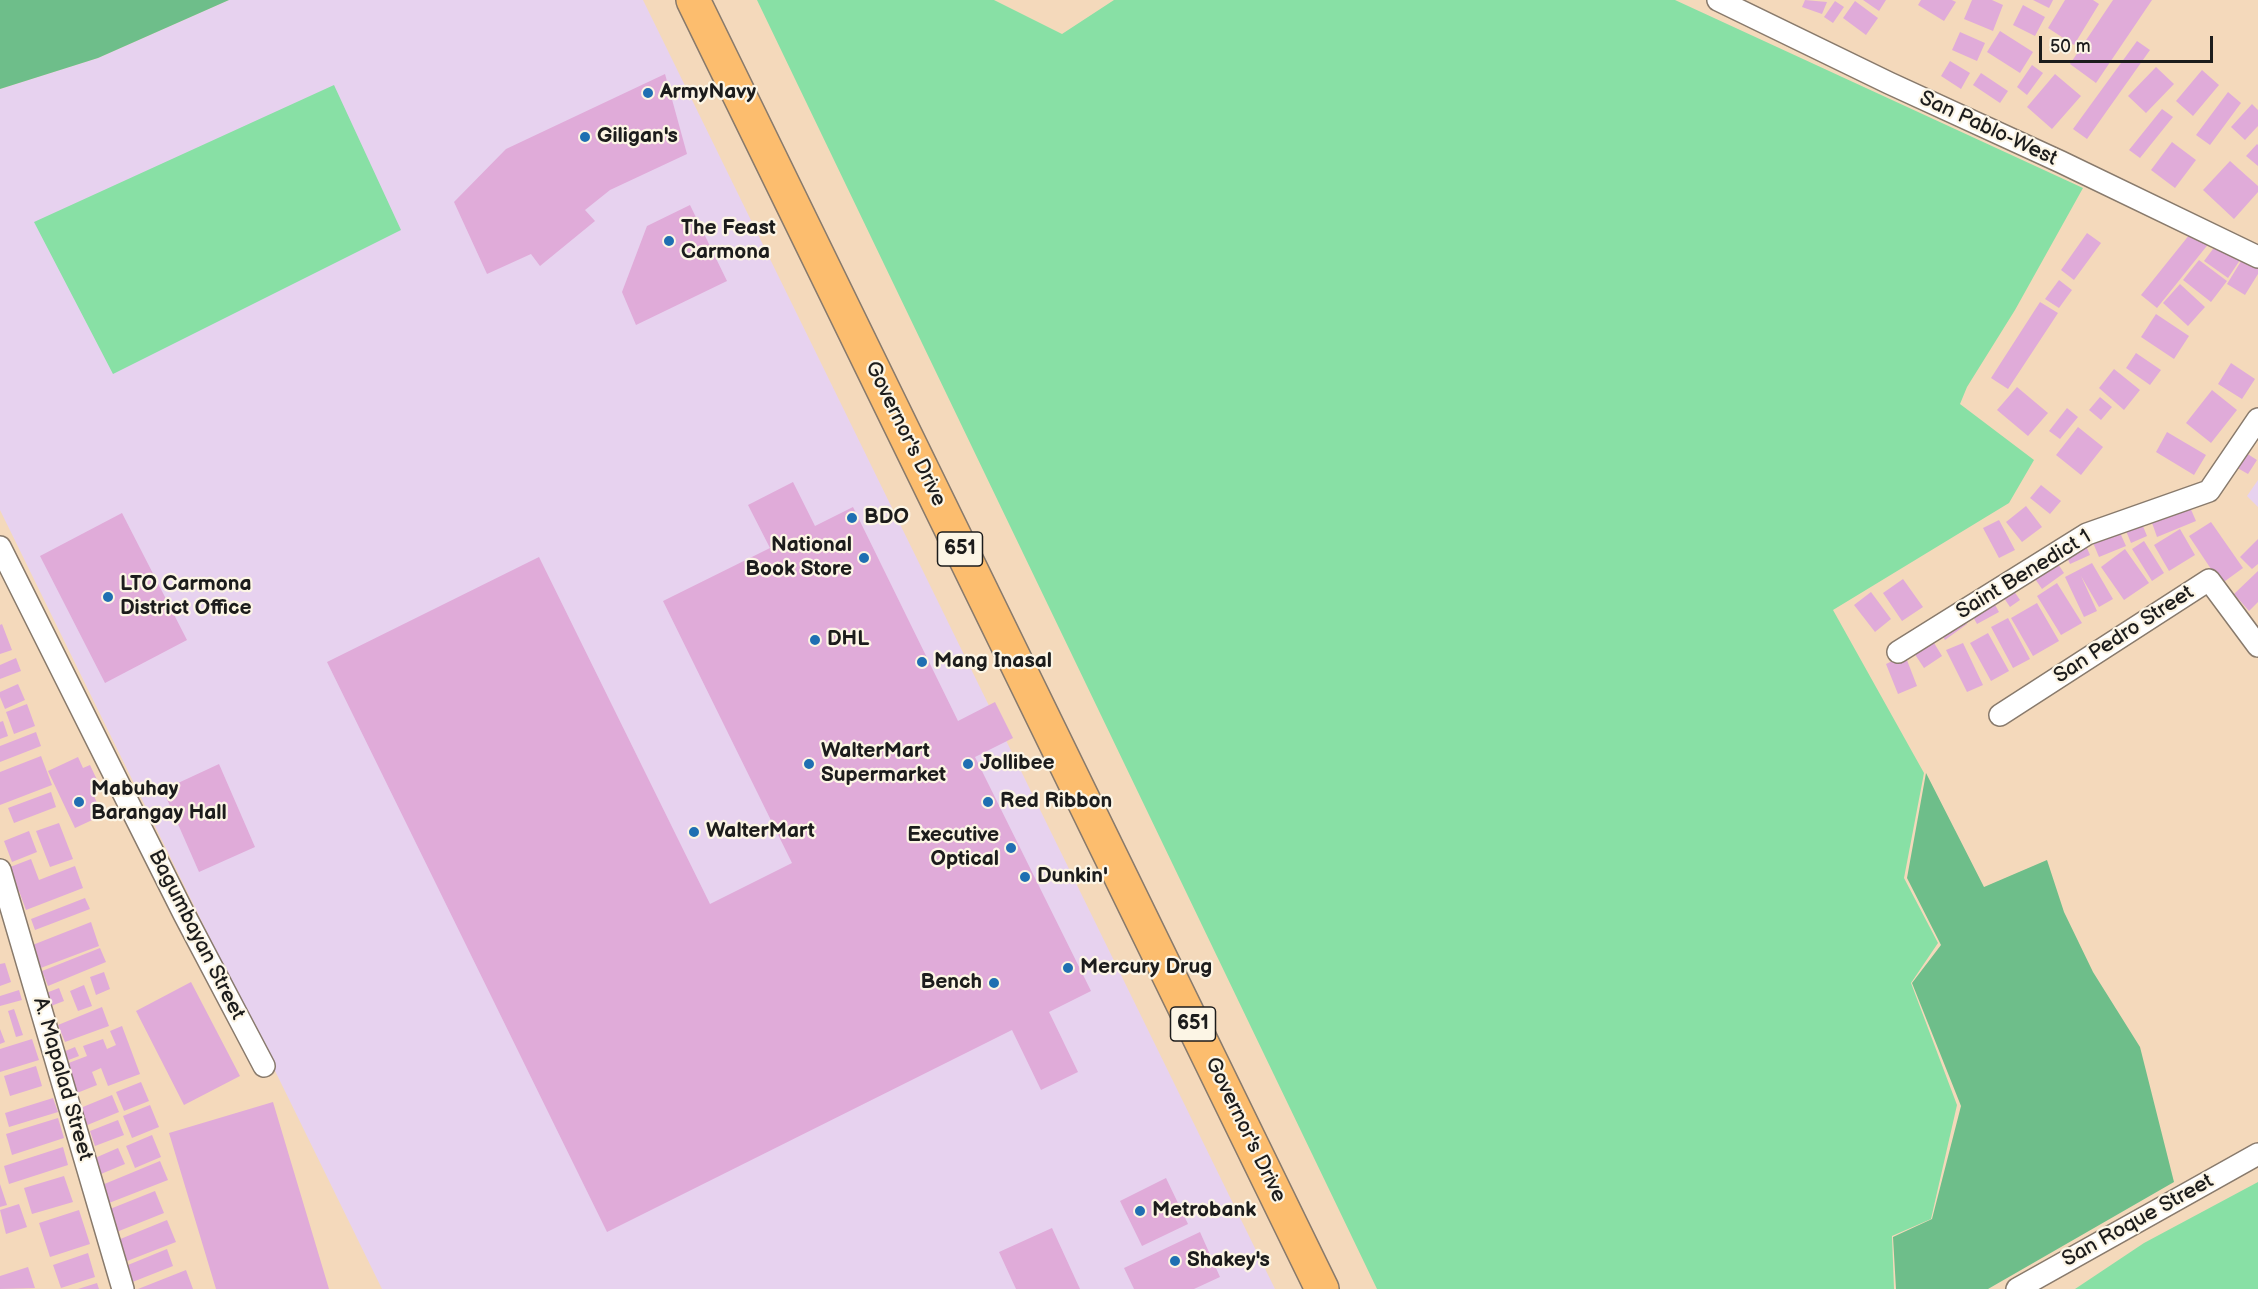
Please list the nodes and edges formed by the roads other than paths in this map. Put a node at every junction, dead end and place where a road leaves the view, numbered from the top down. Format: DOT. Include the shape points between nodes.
graph roads {
  1 [pos="693,0"];
  2 [pos="1718,0"];
  3 [pos="2258,256"];
  4 [pos="2258,419"];
  5 [pos="0,547"];
  6 [pos="2258,646"];
  7 [pos="1898,652"];
  8 [pos="2000,715"];
  9 [pos="0,870"];
  10 [pos="264,1066"];
  11 [pos="2258,1154"];
  12 [pos="123,1289"];
  13 [pos="1322,1289"];
  14 [pos="2017,1289"];
  1 -- 13 [label="highway, Governor's Drive / 651"];
  2 -- 3 [label="street, San Pablo-West"];
  4 -- 7 [label="street, Saint Benedict 1" via="2209,491 2087,534"];
  5 -- 10 [label="street, Bagumbayan Street"];
  6 -- 8 [label="street, San Pedro Street" via="2209,580"];
  9 -- 12 [label="street, A. Mapalad Street"];
  11 -- 14 [label="street, San Roque Street"];
}
